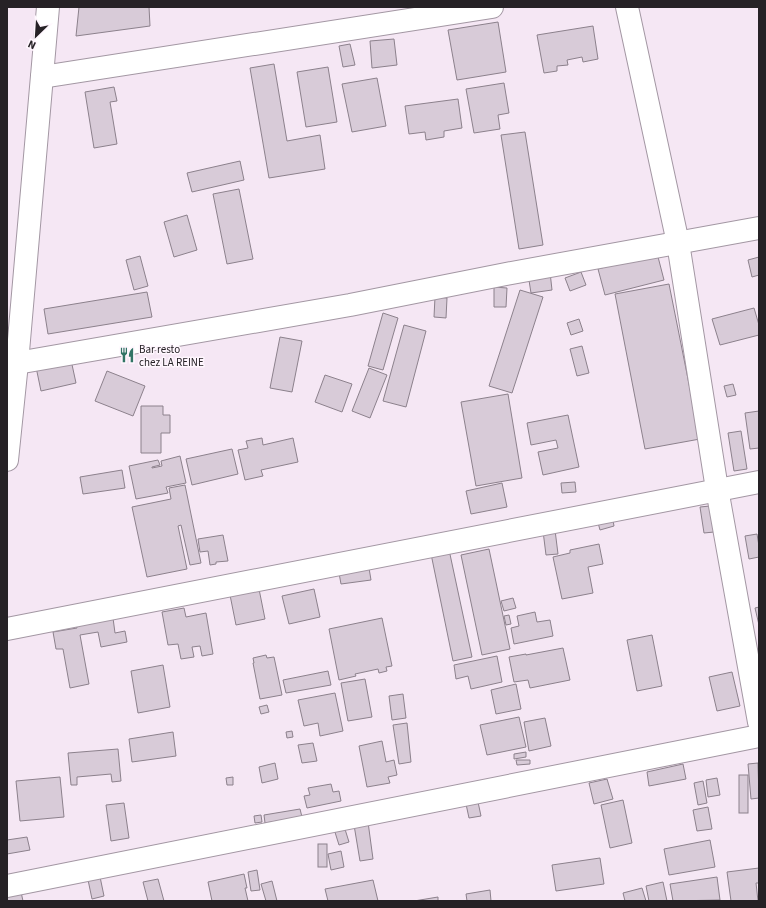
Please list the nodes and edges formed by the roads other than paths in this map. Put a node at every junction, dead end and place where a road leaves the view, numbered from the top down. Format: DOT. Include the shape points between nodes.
graph roads {
  1 [pos="48,7"];
  2 [pos="492,7"];
  3 [pos="627,7"];
  4 [pos="42,77"];
  5 [pos="759,228"];
  6 [pos="678,243"];
  7 [pos="17,363"];
  8 [pos="7,460"];
  9 [pos="759,482"];
  10 [pos="716,489"];
  11 [pos="7,629"];
  12 [pos="759,722"];
  13 [pos="759,736"];
  14 [pos="7,886"];
  1 -- 4 [label="street"];
  2 -- 4 [label="street"];
  3 -- 6 [label="street"];
  4 -- 7 [label="street"];
  5 -- 6 [label="street"];
  6 -- 7 [label="street" via="342,307"];
  6 -- 10 [label="street"];
  7 -- 8 [label="street"];
  9 -- 10 [label="street"];
  10 -- 11 [label="street"];
  10 -- 12 [label="street"];
  13 -- 14 [label="street"];
}
